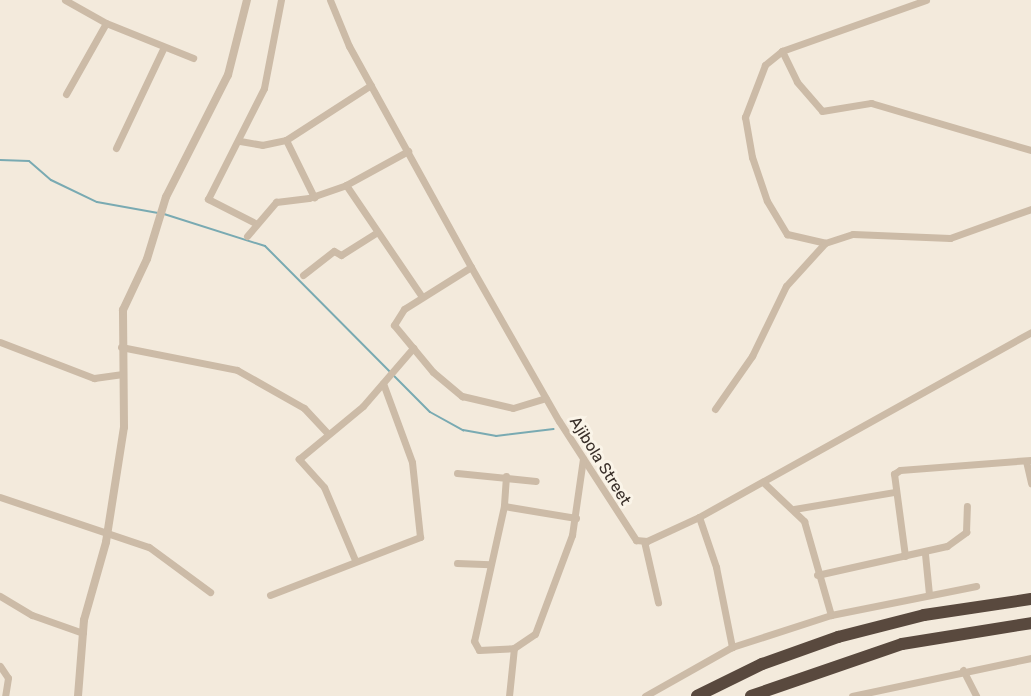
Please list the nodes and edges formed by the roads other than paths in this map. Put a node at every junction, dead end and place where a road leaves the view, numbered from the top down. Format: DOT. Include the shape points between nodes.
graph roads {
  1 [pos="65,0"];
  2 [pos="245,0"];
  3 [pos="281,0"];
  4 [pos="330,0"];
  5 [pos="926,0"];
  6 [pos="106,23"];
  7 [pos="164,47"];
  8 [pos="782,51"];
  9 [pos="193,58"];
  10 [pos="371,85"];
  11 [pos="66,94"];
  12 [pos="286,140"];
  13 [pos="240,141"];
  14 [pos="116,148"];
  15 [pos="1031,150"];
  16 [pos="408,151"];
  17 [pos="346,185"];
  18 [pos="314,197"];
  19 [pos="1031,209"];
  20 [pos="255,223"];
  21 [pos="376,233"];
  22 [pos="247,236"];
  23 [pos="825,243"];
  24 [pos="471,267"];
  25 [pos="303,275"];
  26 [pos="422,297"];
  27 [pos="1031,332"];
  28 [pos="0,342"];
  29 [pos="121,347"];
  30 [pos="412,348"];
  31 [pos="123,374"];
  32 [pos="384,383"];
  33 [pos="545,398"];
  34 [pos="715,409"];
  35 [pos="327,433"];
  36 [pos="583,459"];
  37 [pos="1028,460"];
  38 [pos="457,473"];
  39 [pos="506,476"];
  40 [pos="536,481"];
  41 [pos="764,482"];
  42 [pos="1031,483"];
  43 [pos="894,492"];
  44 [pos="0,497"];
  45 [pos="504,506"];
  46 [pos="967,506"];
  47 [pos="794,509"];
  48 [pos="699,517"];
  49 [pos="576,518"];
  50 [pos="108,533"];
  51 [pos="644,541"];
  52 [pos="925,554"];
  53 [pos="905,556"];
  54 [pos="355,560"];
  55 [pos="457,563"];
  56 [pos="490,564"];
  57 [pos="817,575"];
  58 [pos="976,586"];
  59 [pos="210,592"];
  60 [pos="929,594"];
  61 [pos="270,595"];
  62 [pos="0,596"];
  63 [pos="1031,599"];
  64 [pos="658,602"];
  65 [pos="831,615"];
  66 [pos="1031,623"];
  67 [pos="83,633"];
  68 [pos="732,647"];
  69 [pos="514,648"];
  70 [pos="1031,658"];
  71 [pos="0,666"];
  72 [pos="963,670"];
  73 [pos="5,696"];
  74 [pos="78,696"];
  75 [pos="509,696"];
  76 [pos="645,696"];
  77 [pos="697,696"];
  78 [pos="751,696"];
  79 [pos="852,696"];
  80 [pos="870,696"];
  81 [pos="976,696"];
  1 -- 6 [label="street"];
  2 -- 29 [label="street" via="228,75 161,208 147,259 123,310"];
  3 -- 13 [label="street" via="266,80"];
  4 -- 10 [label="street, Ajibola Street"];
  5 -- 8 [label="street"];
  6 -- 7 [label="street"];
  6 -- 11 [label="street"];
  7 -- 9 [label="street"];
  7 -- 14 [label="street"];
  8 -- 15 [label="street" via="797,82 822,111 871,102"];
  8 -- 23 [label="street" via="765,65 746,117 752,157 768,201 787,234"];
  10 -- 12 [label="street" via="320,122"];
  10 -- 16 [label="street, Ajibola Street"];
  12 -- 13 [label="street" via="262,145"];
  12 -- 18 [label="street"];
  13 -- 20 [label="street" via="208,199"];
  16 -- 17 [label="street"];
  16 -- 24 [label="street, Ajibola Street"];
  17 -- 18 [label="street"];
  17 -- 21 [label="street"];
  18 -- 20 [label="street" via="282,199"];
  19 -- 23 [label="street" via="950,238 853,234"];
  20 -- 22 [label="street"];
  21 -- 25 [label="street" via="341,255 334,251"];
  21 -- 26 [label="street"];
  23 -- 34 [label="street" via="786,286 752,356"];
  24 -- 26 [label="street"];
  24 -- 33 [label="street, Ajibola Street"];
  26 -- 30 [label="street" via="404,309 394,324"];
  27 -- 41 [label="street"];
  28 -- 31 [label="street" via="94,378"];
  29 -- 31 [label="street"];
  29 -- 35 [label="street" via="237,370 304,408"];
  30 -- 32 [label="street"];
  30 -- 33 [label="street" via="462,396 513,408"];
  31 -- 50 [label="street" via="124,427"];
  32 -- 35 [label="street" via="363,406"];
  32 -- 54 [label="street" via="412,462 420,537"];
  33 -- 36 [label="street, Ajibola Street"];
  35 -- 54 [label="street" via="299,459 324,487"];
  36 -- 49 [label="street"];
  36 -- 51 [label="street, Ajibola Street" via="631,535"];
  37 -- 42 [label="street"];
  37 -- 43 [label="street" via="900,470 892,480"];
  38 -- 39 [label="street"];
  39 -- 40 [label="street"];
  39 -- 45 [label="street"];
  41 -- 47 [label="street"];
  41 -- 48 [label="street"];
  43 -- 47 [label="street"];
  43 -- 53 [label="street"];
  44 -- 50 [label="street"];
  45 -- 49 [label="street"];
  45 -- 56 [label="street"];
  46 -- 52 [label="street" via="968,527 961,539"];
  47 -- 57 [label="street" via="808,532"];
  48 -- 51 [label="street"];
  48 -- 68 [label="street" via="716,567"];
  49 -- 69 [label="street" via="535,633"];
  50 -- 59 [label="street" via="149,547"];
  50 -- 67 [label="street"];
  51 -- 64 [label="street"];
  52 -- 53 [label="street"];
  52 -- 60 [label="street"];
  53 -- 57 [label="street"];
  54 -- 61 [label="street"];
  55 -- 56 [label="street"];
  56 -- 69 [label="street" via="474,641 479,650"];
  57 -- 65 [label="street"];
  58 -- 60 [label="street"];
  60 -- 65 [label="street"];
  62 -- 67 [label="street" via="32,615"];
  63 -- 77 [label="highway" via="936,613 838,638 762,664"];
  65 -- 68 [label="street"];
  66 -- 78 [label="highway" via="902,644"];
  67 -- 74 [label="street"];
  68 -- 76 [label="street"];
  69 -- 75 [label="street"];
  70 -- 72 [label="street"];
  71 -- 73 [label="street" via="8,678"];
  72 -- 80 [label="street"];
  72 -- 81 [label="street"];
  79 -- 80 [label="street"];
}
